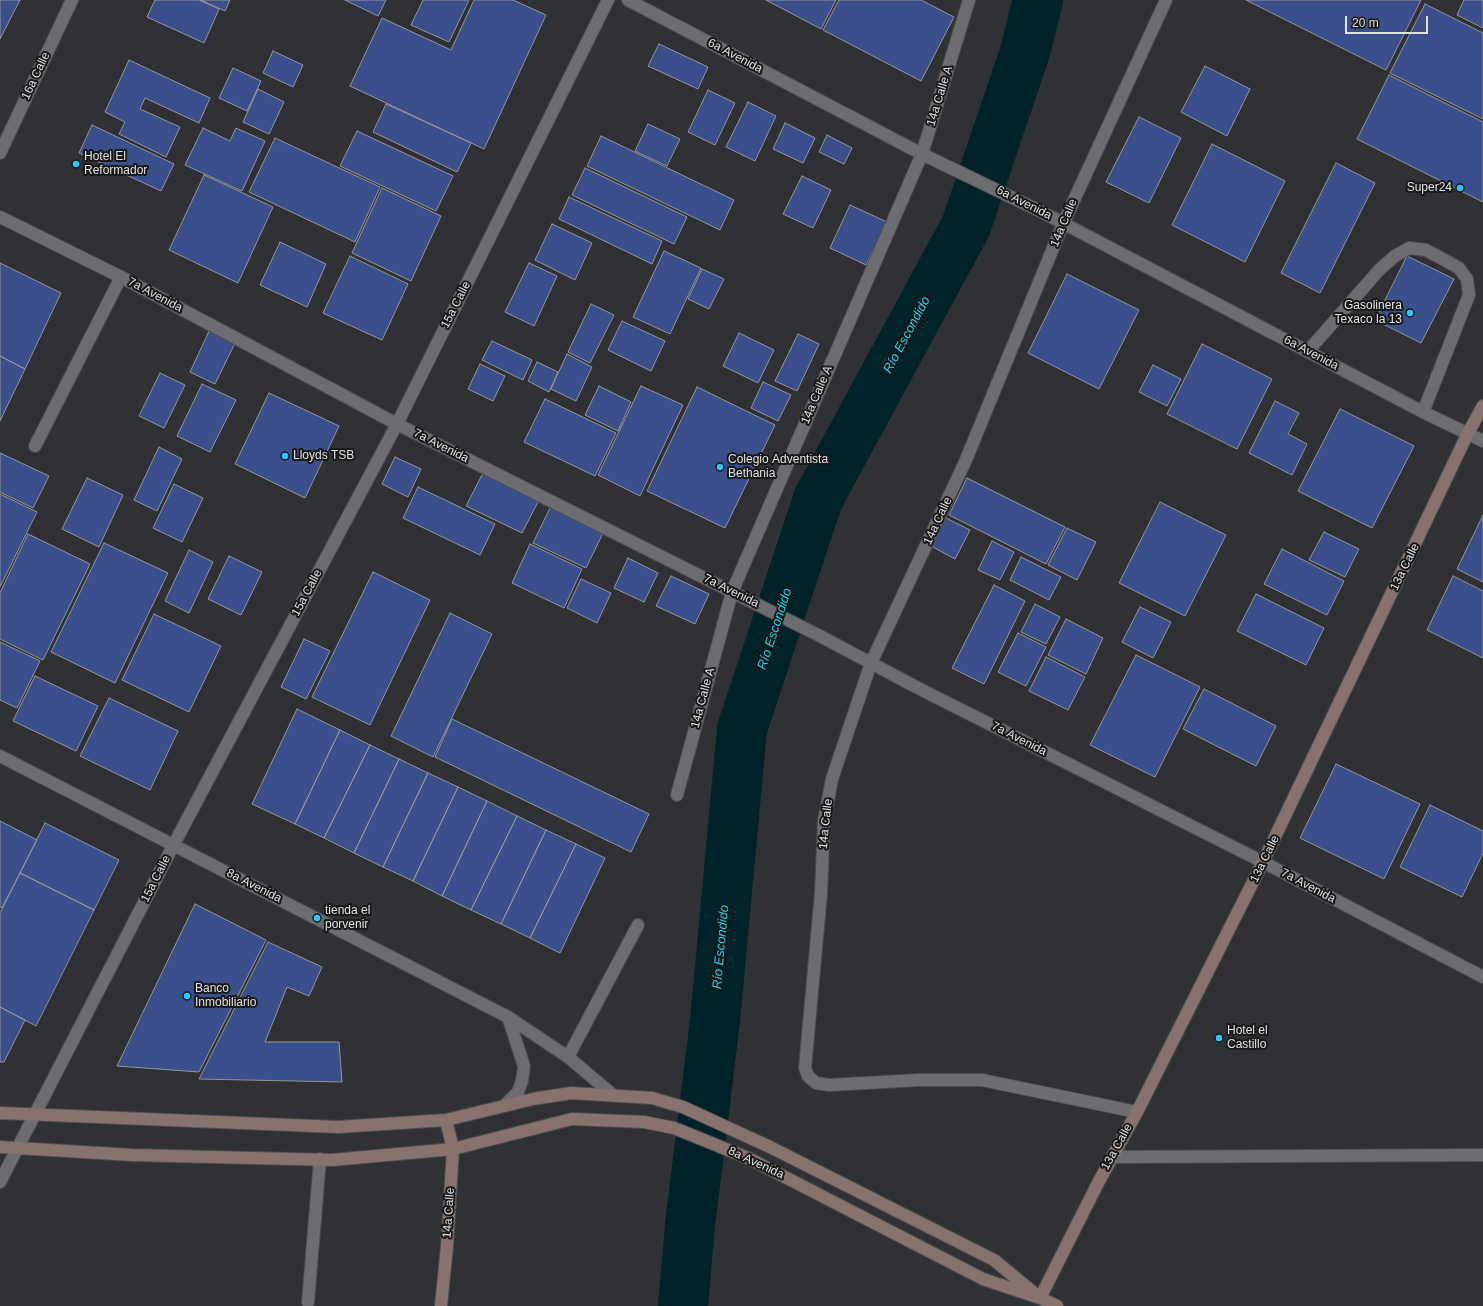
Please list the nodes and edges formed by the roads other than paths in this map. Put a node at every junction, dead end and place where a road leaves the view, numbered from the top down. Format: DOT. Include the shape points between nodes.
graph roads {
  1 [pos="72,0"];
  2 [pos="608,0"];
  3 [pos="628,0"];
  4 [pos="969,0"];
  5 [pos="1166,0"];
  6 [pos="0,153"];
  7 [pos="925,155"];
  8 [pos="0,217"];
  9 [pos="1064,224"];
  10 [pos="121,277"];
  11 [pos="1308,351"];
  12 [pos="1483,406"];
  13 [pos="1423,412"];
  14 [pos="397,424"];
  15 [pos="1468,433"];
  16 [pos="1483,441"];
  17 [pos="35,446"];
  18 [pos="732,592"];
  19 [pos="871,663"];
  20 [pos="0,756"];
  21 [pos="677,794"];
  22 [pos="174,844"];
  23 [pos="1263,862"];
  24 [pos="638,925"];
  25 [pos="1483,978"];
  26 [pos="508,1017"];
  27 [pos="568,1057"];
  28 [pos="613,1095"];
  29 [pos="504,1106"];
  30 [pos="0,1112"];
  31 [pos="1137,1112"];
  32 [pos="35,1114"];
  33 [pos="446,1120"];
  34 [pos="0,1147"];
  35 [pos="18,1148"];
  36 [pos="453,1149"];
  37 [pos="1483,1155"];
  38 [pos="1112,1157"];
  39 [pos="320,1159"];
  40 [pos="0,1182"];
  41 [pos="308,1302"];
  42 [pos="1038,1302"];
  43 [pos="441,1306"];
  44 [pos="1057,1306"];
  1 -- 6 [label="street, 16a Calle"];
  2 -- 14 [label="street, 15a Calle"];
  3 -- 7 [label="street, 6a Avenida"];
  4 -- 7 [label="street, 14a Calle A"];
  5 -- 9 [label="street, 14a Calle"];
  7 -- 9 [label="street, 6a Avenida"];
  7 -- 18 [label="street, 14a Calle A"];
  8 -- 10 [label="street, 7a Avenida"];
  9 -- 11 [label="street, 6a Avenida"];
  9 -- 19 [label="street, 14a Calle" via="965,462"];
  10 -- 14 [label="street, 7a Avenida"];
  10 -- 17 [label="street"];
  11 -- 13 [label="street, 6a Avenida"];
  11 -- 13 [label="street" via="1380,269 1395,256 1409,248 1426,250 1459,268 1467,279 1469,295"];
  12 -- 15 [label="main road, 13a Calle"];
  13 -- 15 [label="street, 6a Avenida"];
  14 -- 18 [label="street, 7a Avenida"];
  14 -- 22 [label="street, 15a Calle"];
  15 -- 16 [label="street, 6a Avenida"];
  15 -- 23 [label="main road, 13a Calle"];
  18 -- 19 [label="street, 7a Avenida"];
  18 -- 21 [label="street, 14a Calle A"];
  19 -- 23 [label="street, 7a Avenida"];
  19 -- 31 [label="street, 14a Calle" via="832,779 824,821 821,893 805,1068 808,1076 816,1083 829,1085 919,1080 982,1080"];
  20 -- 22 [label="street, 8a Avenida"];
  22 -- 26 [label="street, 8a Avenida"];
  22 -- 32 [label="street, 15a Calle"];
  23 -- 25 [label="street, 7a Avenida"];
  23 -- 31 [label="main road, 13a Calle"];
  24 -- 27 [label="street"];
  26 -- 27 [label="street, 8a Avenida"];
  26 -- 29 [label="street" via="524,1066 518,1092"];
  27 -- 28 [label="street, 8a Avenida"];
  28 -- 29 [label="main road, 8a Avenida" via="571,1093"];
  28 -- 42 [label="main road, 8a Avenida" via="652,1098 683,1107 770,1147 994,1260"];
  29 -- 33 [label="main road, 8a Avenida"];
  30 -- 32 [label="main road, 8a Avenida"];
  31 -- 38 [label="main road, 13a Calle"];
  32 -- 33 [label="main road, 8a Avenida" via="338,1128"];
  32 -- 35 [label="street, 15a Calle"];
  33 -- 36 [label="main road, 14a Calle"];
  34 -- 35 [label="main road, 8a Avenida"];
  35 -- 39 [label="main road, 8a Avenida" via="132,1155"];
  35 -- 40 [label="street, 15a Calle"];
  36 -- 39 [label="main road, 8a Avenida"];
  36 -- 42 [label="main road, 8a Avenida" via="572,1119 644,1122 674,1128 761,1164 983,1279"];
  36 -- 43 [label="main road, 14a Calle"];
  37 -- 38 [label="street"];
  38 -- 42 [label="main road, 13a Calle"];
  39 -- 41 [label="street"];
  42 -- 44 [label="main road, 8a Avenida"];
}
